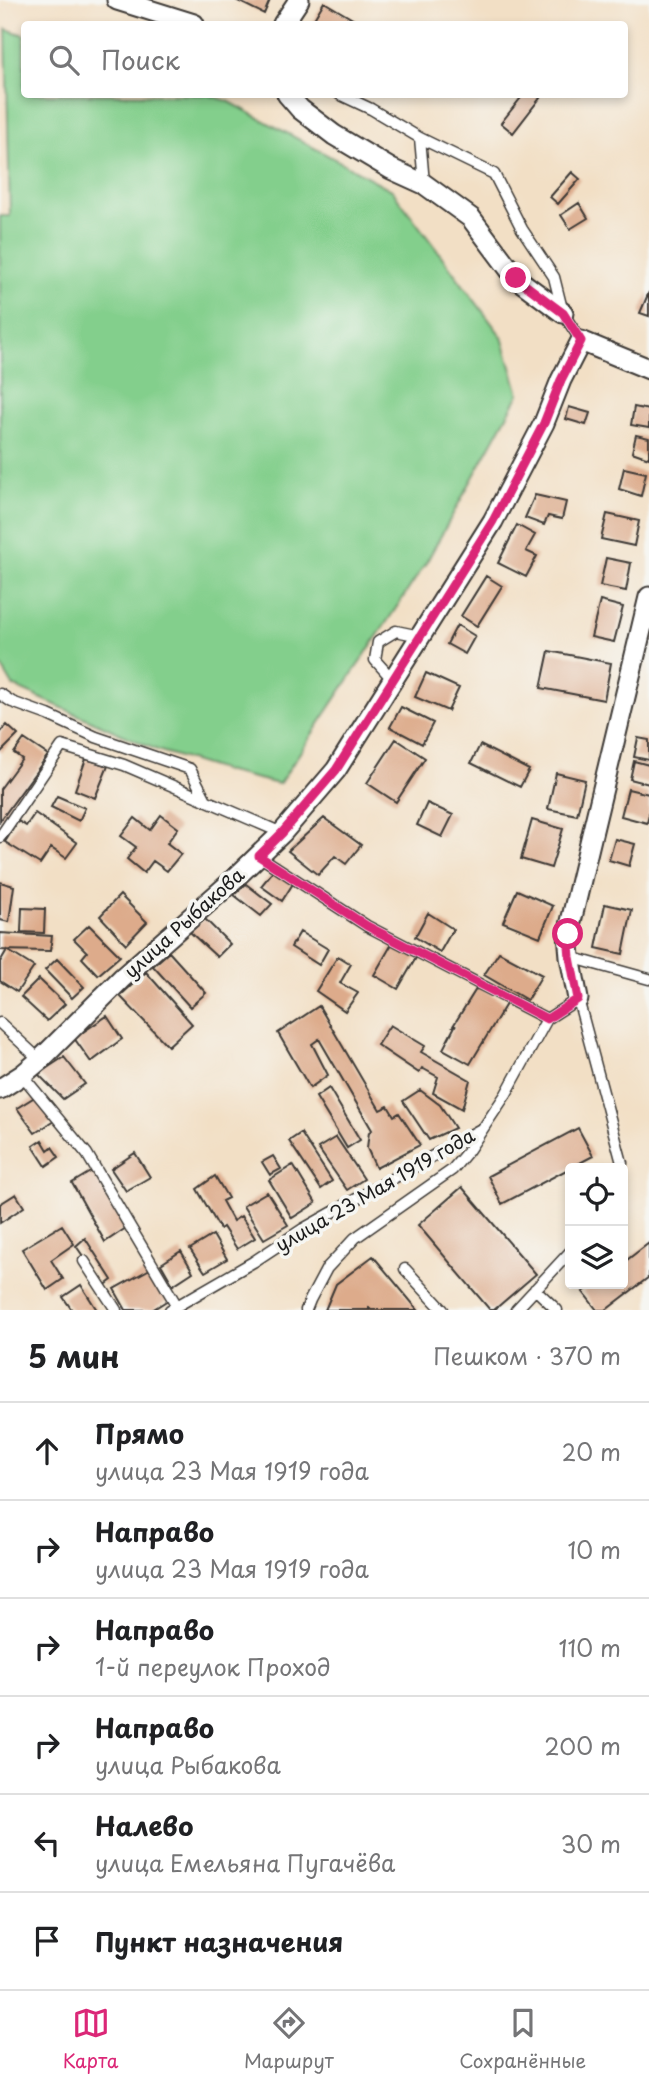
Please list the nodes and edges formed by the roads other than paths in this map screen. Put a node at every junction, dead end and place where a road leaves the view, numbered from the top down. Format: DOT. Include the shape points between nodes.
graph roads {
  1 [pos="119,0"];
  2 [pos="299,0"];
  3 [pos="185,21"];
  4 [pos="286,21"];
  5 [pos="290,98"];
  6 [pos="348,98"];
  7 [pos="420,138"];
  8 [pos="424,184"];
  9 [pos="563,313"];
  10 [pos="581,341"];
  11 [pos="649,369"];
  12 [pos="649,597"];
  13 [pos="420,636"];
  14 [pos="393,680"];
  15 [pos="0,694"];
  16 [pos="206,801"];
  17 [pos="282,833"];
  18 [pos="0,837"];
  19 [pos="259,856"];
  20 [pos="570,957"];
  21 [pos="649,979"];
  22 [pos="578,999"];
  23 [pos="547,1019"];
  24 [pos="0,1023"];
  25 [pos="40,1060"];
  26 [pos="22,1075"];
  27 [pos="0,1089"];
  28 [pos="484,1127"];
  29 [pos="622,1163"];
  30 [pos="565,1257"];
  31 [pos="84,1261"];
  32 [pos="405,1269"];
  33 [pos="536,1289"];
  34 [pos="174,1308"];
  35 [pos="116,1310"];
  36 [pos="306,1310"];
  37 [pos="443,1310"];
  38 [pos="516,1310"];
  39 [pos="557,1310"];
  1 -- 3 [label="street"];
  2 -- 4 [label="street"];
  5 -- 8 [label="street" via="334,135"];
  6 -- 7 [label="lane"];
  7 -- 8 [label="lane"];
  7 -- 9 [label="lane" via="494,174 554,277"];
  8 -- 9 [label="street" via="471,218 516,278"];
  9 -- 10 [label="lane"];
  10 -- 11 [label="street"];
  10 -- 13 [label="street, улица Рыбакова" via="493,521"];
  12 -- 20 [label="street" via="568,934"];
  13 -- 14 [label="street, улица Рыбакова"];
  13 -- 14 [label="lane" via="396,631 379,642 375,660"];
  14 -- 17 [label="street, улица Рыбакова" via="336,770"];
  15 -- 16 [label="lane" via="96,737 190,769"];
  16 -- 17 [label="lane"];
  16 -- 18 [label="lane" via="124,765 62,746"];
  17 -- 19 [label="street, улица Рыбакова"];
  19 -- 23 [label="lane" via="367,926"];
  19 -- 25 [label="street, улица Рыбакова" via="122,978"];
  20 -- 21 [label="lane"];
  20 -- 22 [label="street"];
  22 -- 23 [label="lane, улица 23 Мая 1919 года"];
  22 -- 29 [label="lane"];
  23 -- 28 [label="lane, улица 23 Мая 1919 года"];
  24 -- 25 [label="lane"];
  25 -- 26 [label="street, улица Рыбакова"];
  26 -- 27 [label="street, улица Рыбакова"];
  26 -- 34 [label="lane" via="87,1154"];
  28 -- 34 [label="lane, улица 23 Мая 1919 года"];
  28 -- 36 [label="lane" via="452,1170 355,1238 327,1268"];
  30 -- 33 [label="lane"];
  31 -- 35 [label="lane"];
  32 -- 37 [label="lane"];
  33 -- 38 [label="lane"];
  33 -- 39 [label="lane"];
}
